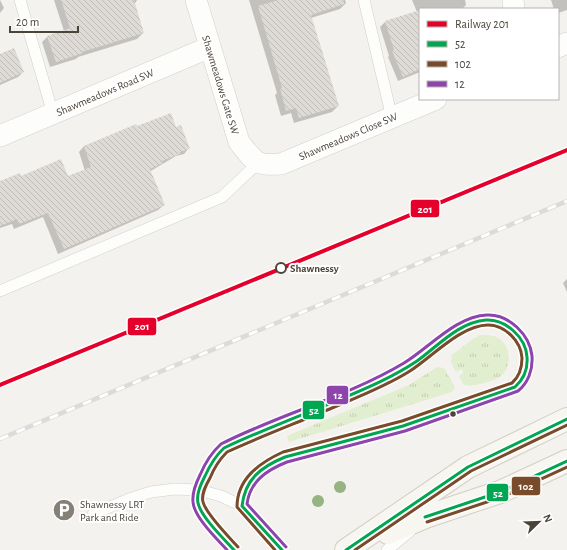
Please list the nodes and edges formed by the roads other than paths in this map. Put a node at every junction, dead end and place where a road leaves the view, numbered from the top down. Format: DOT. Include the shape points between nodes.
graph roads {
  1 [pos="20,0"];
  2 [pos="196,0"];
  3 [pos="364,0"];
  4 [pos="210,47"];
  5 [pos="434,100"];
  6 [pos="53,114"];
  7 [pos="392,118"];
  8 [pos="0,136"];
  9 [pos="258,164"];
  10 [pos="0,291"];
  11 [pos="567,419"];
  12 [pos="567,461"];
  13 [pos="199,490"];
  14 [pos="242,506"];
  15 [pos="93,514"];
  16 [pos="428,516"];
  17 [pos="234,550"];
  18 [pos="282,550"];
  19 [pos="346,550"];
  20 [pos="388,550"];
  1 -- 6 [label="lane"];
  2 -- 4 [label="street, Shawmeadows Gate SW"];
  3 -- 7 [label="lane"];
  4 -- 6 [label="street, Shawmeadows Road SW"];
  4 -- 9 [label="street, Shawmeadows Gate SW" via="239,142"];
  5 -- 7 [label="street, Shawmeadows Close SW"];
  6 -- 8 [label="street, Shawmeadows Road SW"];
  7 -- 9 [label="street, Shawmeadows Close SW" via="281,164"];
  9 -- 10 [label="lane" via="222,197"];
  11 -- 19 [label="street" via="468,467"];
  12 -- 16 [label="street" via="500,492"];
  13 -- 14 [label="lane" via="221,496"];
  13 -- 14 [label="lane" via="210,465 224,448 390,377 413,364 448,337 472,324 487,320 499,322 512,329 522,341 527,356 526,371 524,378 515,387 403,426 272,462 250,480 242,497"];
  13 -- 15 [label="lane" via="151,492 128,498"];
  13 -- 17 [label="lane" via="198,503 201,509"];
  14 -- 18 [label="lane"];
  16 -- 19 [label="street"];
  16 -- 20 [label="lane"];
}
